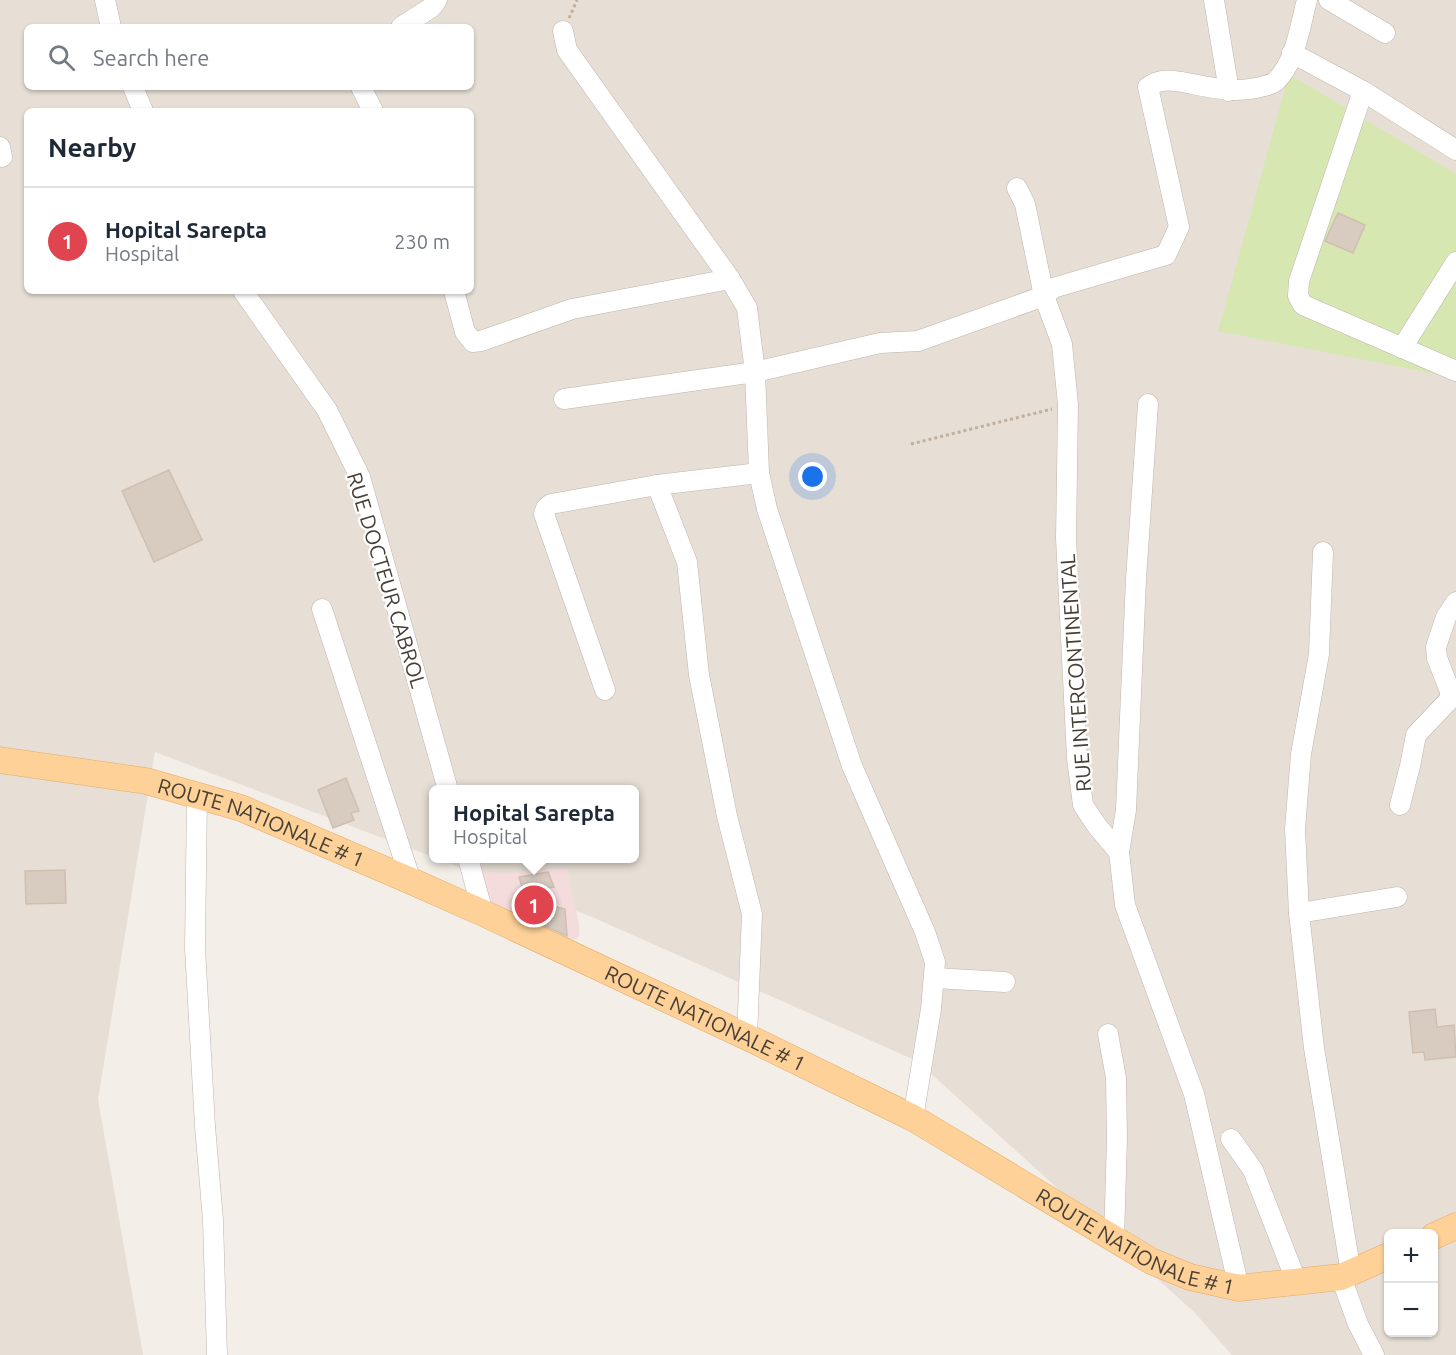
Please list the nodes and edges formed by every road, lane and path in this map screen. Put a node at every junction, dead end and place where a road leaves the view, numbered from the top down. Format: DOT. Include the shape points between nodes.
graph roads {
  1 [pos="105,0"];
  2 [pos="437,0"];
  3 [pos="1214,0"];
  4 [pos="1307,0"];
  5 [pos="1329,0"];
  6 [pos="110,24"];
  7 [pos="406,24"];
  8 [pos="563,31"];
  9 [pos="1385,33"];
  10 [pos="1292,53"];
  11 [pos="134,90"];
  12 [pos="362,90"];
  13 [pos="1228,91"];
  14 [pos="1363,91"];
  15 [pos="142,108"];
  16 [pos="372,108"];
  17 [pos="1456,150"];
  18 [pos="1017,188"];
  19 [pos="1456,262"];
  20 [pos="730,279"];
  21 [pos="1048,292"];
  22 [pos="245,294"];
  23 [pos="455,294"];
  24 [pos="1402,348"];
  25 [pos="1456,371"];
  26 [pos="755,372"];
  27 [pos="564,399"];
  28 [pos="1148,404"];
  29 [pos="1068,405"];
  30 [pos="911,444"];
  31 [pos="759,472"];
  32 [pos="657,485"];
  33 [pos="1323,552"];
  34 [pos="1456,602"];
  35 [pos="322,609"];
  36 [pos="605,690"];
  37 [pos="0,760"];
  38 [pos="447,785"];
  39 [pos="197,795"];
  40 [pos="1400,805"];
  41 [pos="1119,852"];
  42 [pos="469,863"];
  43 [pos="411,881"];
  44 [pos="1398,897"];
  45 [pos="483,913"];
  46 [pos="1299,913"];
  47 [pos="935,978"];
  48 [pos="1005,982"];
  49 [pos="1108,1034"];
  50 [pos="747,1037"];
  51 [pos="913,1118"];
  52 [pos="1231,1139"];
  53 [pos="1456,1227"];
  54 [pos="1438,1234"];
  55 [pos="1114,1239"];
  56 [pos="1384,1258"];
  57 [pos="1346,1275"];
  58 [pos="1297,1283"];
  59 [pos="1239,1287"];
  60 [pos="217,1355"];
  61 [pos="1374,1355"];
  1 -- 6 [label="street"];
  2 -- 7 [label="street"];
  3 -- 13 [label="street"];
  4 -- 10 [label="street"];
  5 -- 9 [label="street"];
  8 -- 20 [label="street" via="567,50"];
  10 -- 13 [label="street" via="1275,83 1252,90"];
  10 -- 14 [label="street"];
  11 -- 15 [label="street"];
  12 -- 16 [label="street"];
  13 -- 21 [label="street" via="1178,81 1157,80 1148,87 1179,227 1166,255"];
  14 -- 17 [label="street"];
  14 -- 24 [label="street" via="1299,281 1298,296 1303,305"];
  18 -- 21 [label="street, RUE INTERCONTINENTAL" via="1025,204"];
  19 -- 24 [label="street"];
  20 -- 23 [label="street" via="572,309 473,342 465,332"];
  20 -- 26 [label="street" via="747,308"];
  21 -- 26 [label="street" via="918,341 880,343"];
  21 -- 29 [label="street, RUE INTERCONTINENTAL" via="1062,344"];
  22 -- 38 [label="street, RUE DOCTEUR CABROL" via="327,410 360,477"];
  24 -- 25 [label="street"];
  26 -- 27 [label="street"];
  26 -- 31 [label="street"];
  28 -- 41 [label="street" via="1126,810"];
  29 -- 30 [label="path"];
  29 -- 41 [label="street, RUE INTERCONTINENTAL" via="1066,538 1077,758 1083,805"];
  31 -- 32 [label="street"];
  31 -- 47 [label="street" via="767,509 852,766 925,932 935,962"];
  32 -- 36 [label="street" via="551,504 544,514"];
  32 -- 50 [label="street" via="687,562 699,675 727,816 752,914"];
  33 -- 46 [label="street" via="1319,654 1301,753 1295,829"];
  34 -- 40 [label="street" via="1446,616 1436,647 1450,699 1416,735"];
  35 -- 43 [label="street"];
  37 -- 39 [label="main road, ROUTE NATIONALE # 1" via="146,781"];
  39 -- 43 [label="main road, ROUTE NATIONALE # 1" via="242,808"];
  39 -- 60 [label="street" via="195,948 213,1220"];
  41 -- 59 [label="street" via="1125,904 1194,1094"];
  42 -- 45 [label="street"];
  43 -- 45 [label="main road, ROUTE NATIONALE # 1"];
  44 -- 46 [label="street"];
  45 -- 50 [label="main road, ROUTE NATIONALE # 1"];
  46 -- 57 [label="street"];
  47 -- 48 [label="street"];
  47 -- 51 [label="street"];
  49 -- 55 [label="street" via="1116,1078"];
  50 -- 51 [label="main road, ROUTE NATIONALE # 1"];
  51 -- 55 [label="main road, ROUTE NATIONALE # 1"];
  52 -- 58 [label="street" via="1253,1170"];
  53 -- 54 [label="main road"];
  55 -- 59 [label="main road, ROUTE NATIONALE # 1" via="1151,1261 1190,1277"];
  56 -- 57 [label="main road, ROUTE NATIONALE # 1"];
  57 -- 58 [label="main road, ROUTE NATIONALE # 1"];
  57 -- 61 [label="street" via="1358,1324"];
  58 -- 59 [label="main road, ROUTE NATIONALE # 1"];
}
